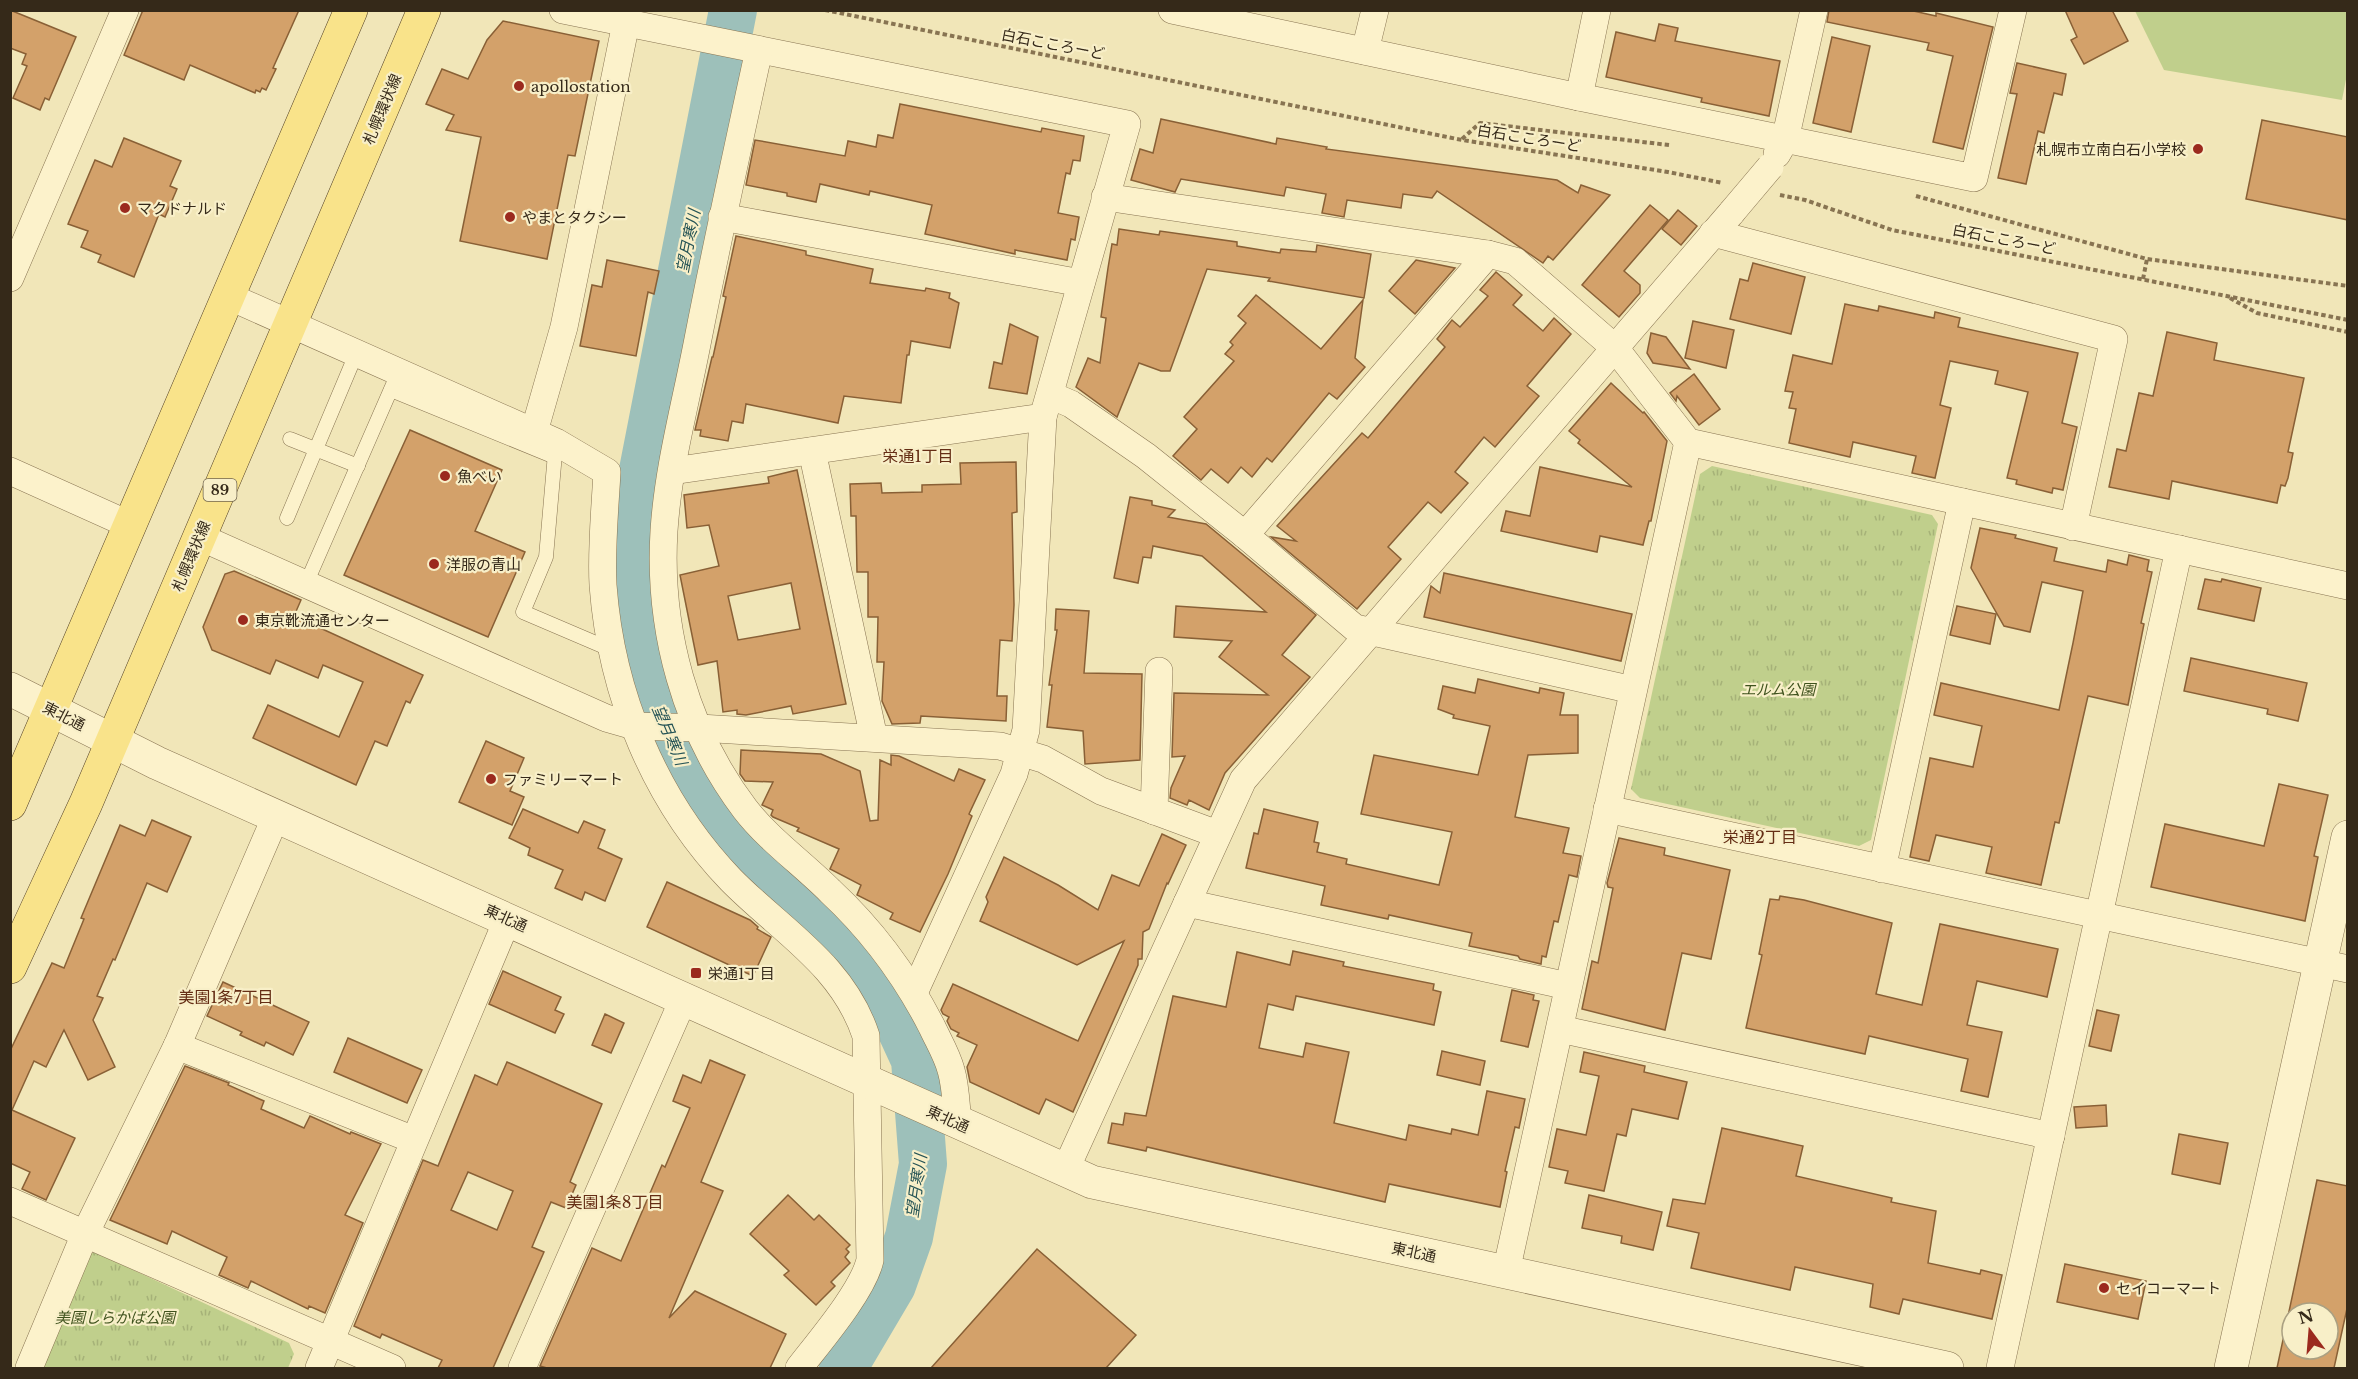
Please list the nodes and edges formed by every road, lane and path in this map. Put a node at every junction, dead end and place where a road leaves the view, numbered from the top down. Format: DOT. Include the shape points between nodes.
graph roads {
  1 [pos="124,10"];
  2 [pos="351,10"];
  3 [pos="424,10"];
  4 [pos="563,10"];
  5 [pos="825,10"];
  6 [pos="1172,10"];
  7 [pos="1375,10"];
  8 [pos="1597,10"];
  9 [pos="1814,10"];
  10 [pos="2013,10"];
  11 [pos="626,23"];
  12 [pos="751,48"];
  13 [pos="1365,51"];
  14 [pos="1579,98"];
  15 [pos="1462,140"];
  16 [pos="1785,140"];
  17 [pos="1681,146"];
  18 [pos="1771,180"];
  19 [pos="1733,185"];
  20 [pos="1911,194"];
  21 [pos="1106,197"];
  22 [pos="722,217"];
  23 [pos="1713,233"];
  24 [pos="1488,254"];
  25 [pos="2147,259"];
  26 [pos="10,278"];
  27 [pos="2143,279"];
  28 [pos="1081,283"];
  29 [pos="2348,286"];
  30 [pos="228,296"];
  31 [pos="2227,296"];
  32 [pos="2348,320"];
  33 [pos="291,323"];
  34 [pos="2348,332"];
  35 [pos="1615,348"];
  36 [pos="356,354"];
  37 [pos="394,381"];
  38 [pos="1046,406"];
  39 [pos="290,439"];
  40 [pos="1688,442"];
  41 [pos="548,444"];
  42 [pos="315,449"];
  43 [pos="812,451"];
  44 [pos="358,466"];
  45 [pos="10,471"];
  46 [pos="672,471"];
  47 [pos="1962,502"];
  48 [pos="287,518"];
  49 [pos="130,525"];
  50 [pos="2073,526"];
  51 [pos="1245,535"];
  52 [pos="200,537"];
  53 [pos="2179,549"];
  54 [pos="306,584"];
  55 [pos="2348,586"];
  56 [pos="1368,632"];
  57 [pos="612,650"];
  58 [pos="1158,670"];
  59 [pos="10,689"];
  60 [pos="1633,690"];
  61 [pos="51,710"];
  62 [pos="643,727"];
  63 [pos="691,728"];
  64 [pos="874,738"];
  65 [pos="112,741"];
  66 [pos="1020,752"];
  67 [pos="10,804"];
  68 [pos="1607,809"];
  69 [pos="1154,811"];
  70 [pos="276,816"];
  71 [pos="1217,834"];
  72 [pos="2348,837"];
  73 [pos="1882,869"];
  74 [pos="1186,903"];
  75 [pos="2099,916"];
  76 [pos="508,918"];
  77 [pos="10,967"];
  78 [pos="2334,967"];
  79 [pos="1568,986"];
  80 [pos="914,993"];
  81 [pos="683,1000"];
  82 [pos="1560,1029"];
  83 [pos="177,1046"];
  84 [pos="878,1087"];
  85 [pos="953,1121"];
  86 [pos="2051,1136"];
  87 [pos="414,1140"];
  88 [pos="1065,1171"];
  89 [pos="10,1202"];
  90 [pos="85,1234"];
  91 [pos="1506,1272"];
  92 [pos="330,1341"];
  93 [pos="28,1368"];
  94 [pos="319,1368"];
  95 [pos="393,1368"];
  96 [pos="522,1368"];
  97 [pos="799,1368"];
  98 [pos="1947,1368"];
  99 [pos="2000,1368"];
  100 [pos="2231,1368"];
  1 -- 26 [label="street"];
  2 -- 30 [label="main road"];
  3 -- 33 [label="main road, 札幌環状線 / 89"];
  4 -- 11 [label="street"];
  5 -- 15 [label="path, 白石こころーど"];
  6 -- 13 [label="street"];
  7 -- 13 [label="street"];
  8 -- 14 [label="street"];
  9 -- 16 [label="street"];
  10 -- 16 [label="street" via="1974,178"];
  11 -- 12 [label="street"];
  11 -- 41 [label="street" via="564,327"];
  12 -- 21 [label="street" via="1127,124"];
  12 -- 22 [label="street"];
  13 -- 14 [label="street"];
  14 -- 16 [label="street"];
  15 -- 17 [label="path" via="1480,123"];
  15 -- 19 [label="path, 白石こころーど"];
  16 -- 18 [label="street"];
  18 -- 23 [label="street, bridge"];
  18 -- 27 [label="path, 白石こころーど" via="1804,200 1892,230"];
  20 -- 25 [label="path"];
  21 -- 24 [label="street"];
  21 -- 28 [label="street"];
  22 -- 28 [label="street"];
  22 -- 46 [label="street"];
  23 -- 35 [label="street"];
  23 -- 50 [label="street" via="2114,339"];
  24 -- 35 [label="street" via="1515,261"];
  24 -- 51 [label="street"];
  25 -- 27 [label="path"];
  25 -- 29 [label="path"];
  27 -- 31 [label="path, 白石こころーど"];
  28 -- 38 [label="street"];
  30 -- 33 [label="street"];
  30 -- 49 [label="main road"];
  31 -- 32 [label="path, 白石こころーど"];
  31 -- 34 [label="path, 白石こころーど" via="2257,313"];
  33 -- 36 [label="street"];
  33 -- 52 [label="main road, 札幌環状線 / 89"];
  35 -- 40 [label="street"];
  35 -- 56 [label="street"];
  36 -- 37 [label="street"];
  36 -- 42 [label="lane"];
  37 -- 41 [label="street"];
  37 -- 44 [label="lane"];
  38 -- 43 [label="street"];
  38 -- 51 [label="street" via="1071,404 1146,456"];
  38 -- 66 [label="street" via="1026,730"];
  39 -- 42 [label="lane"];
  40 -- 47 [label="street"];
  40 -- 60 [label="street"];
  41 -- 57 [label="street" via="608,472 603,585"];
  41 -- 57 [label="lane" via="546,556 523,612"];
  42 -- 44 [label="lane"];
  42 -- 48 [label="lane"];
  43 -- 46 [label="street"];
  43 -- 64 [label="street"];
  44 -- 54 [label="lane"];
  45 -- 49 [label="street"];
  46 -- 63 [label="street" via="664,529 667,623"];
  47 -- 50 [label="street"];
  47 -- 73 [label="street"];
  49 -- 61 [label="main road"];
  50 -- 53 [label="street"];
  51 -- 56 [label="street" via="1355,628"];
  52 -- 54 [label="street"];
  52 -- 65 [label="main road, 札幌環状線 / 89"];
  53 -- 55 [label="street"];
  53 -- 75 [label="street"];
  54 -- 62 [label="street" via="606,718"];
  56 -- 60 [label="street"];
  56 -- 71 [label="street" via="1243,780"];
  57 -- 62 [label="street" via="625,704"];
  58 -- 69 [label="street"];
  59 -- 61 [label="street, 東北通"];
  60 -- 68 [label="street"];
  61 -- 65 [label="street, 東北通"];
  61 -- 67 [label="main road"];
  62 -- 63 [label="street"];
  62 -- 84 [label="street" via="666,794 703,847 731,880 825,967 858,1013"];
  63 -- 64 [label="street"];
  63 -- 80 [label="street" via="746,810 779,846 839,899 880,945"];
  64 -- 66 [label="street" via="1000,746"];
  65 -- 70 [label="street, 東北通"];
  65 -- 77 [label="main road, 札幌環状線 / 89"];
  66 -- 69 [label="street" via="1043,759 1101,791"];
  66 -- 80 [label="street" via="1014,774"];
  68 -- 73 [label="street"];
  68 -- 79 [label="street"];
  69 -- 71 [label="street"];
  70 -- 76 [label="street, 東北通"];
  70 -- 83 [label="street"];
  71 -- 74 [label="street"];
  72 -- 78 [label="street"];
  73 -- 75 [label="street"];
  74 -- 79 [label="street"];
  74 -- 88 [label="street"];
  75 -- 78 [label="street"];
  75 -- 86 [label="street"];
  76 -- 81 [label="street, 東北通"];
  76 -- 87 [label="street"];
  78 -- 100 [label="street"];
  79 -- 82 [label="street"];
  80 -- 85 [label="street" via="947,1058 952,1075"];
  81 -- 84 [label="street, 東北通"];
  81 -- 96 [label="street"];
  82 -- 86 [label="street"];
  82 -- 91 [label="street"];
  83 -- 87 [label="street"];
  83 -- 90 [label="street"];
  84 -- 85 [label="street, 東北通"];
  84 -- 97 [label="street" via="867,1271"];
  85 -- 88 [label="street, 東北通"];
  86 -- 99 [label="street"];
  87 -- 92 [label="street"];
  88 -- 91 [label="street, 東北通" via="1092,1182"];
  89 -- 90 [label="street"];
  90 -- 92 [label="street"];
  90 -- 93 [label="street"];
  91 -- 98 [label="street, 東北通"];
  92 -- 94 [label="street"];
  92 -- 95 [label="street"];
}
